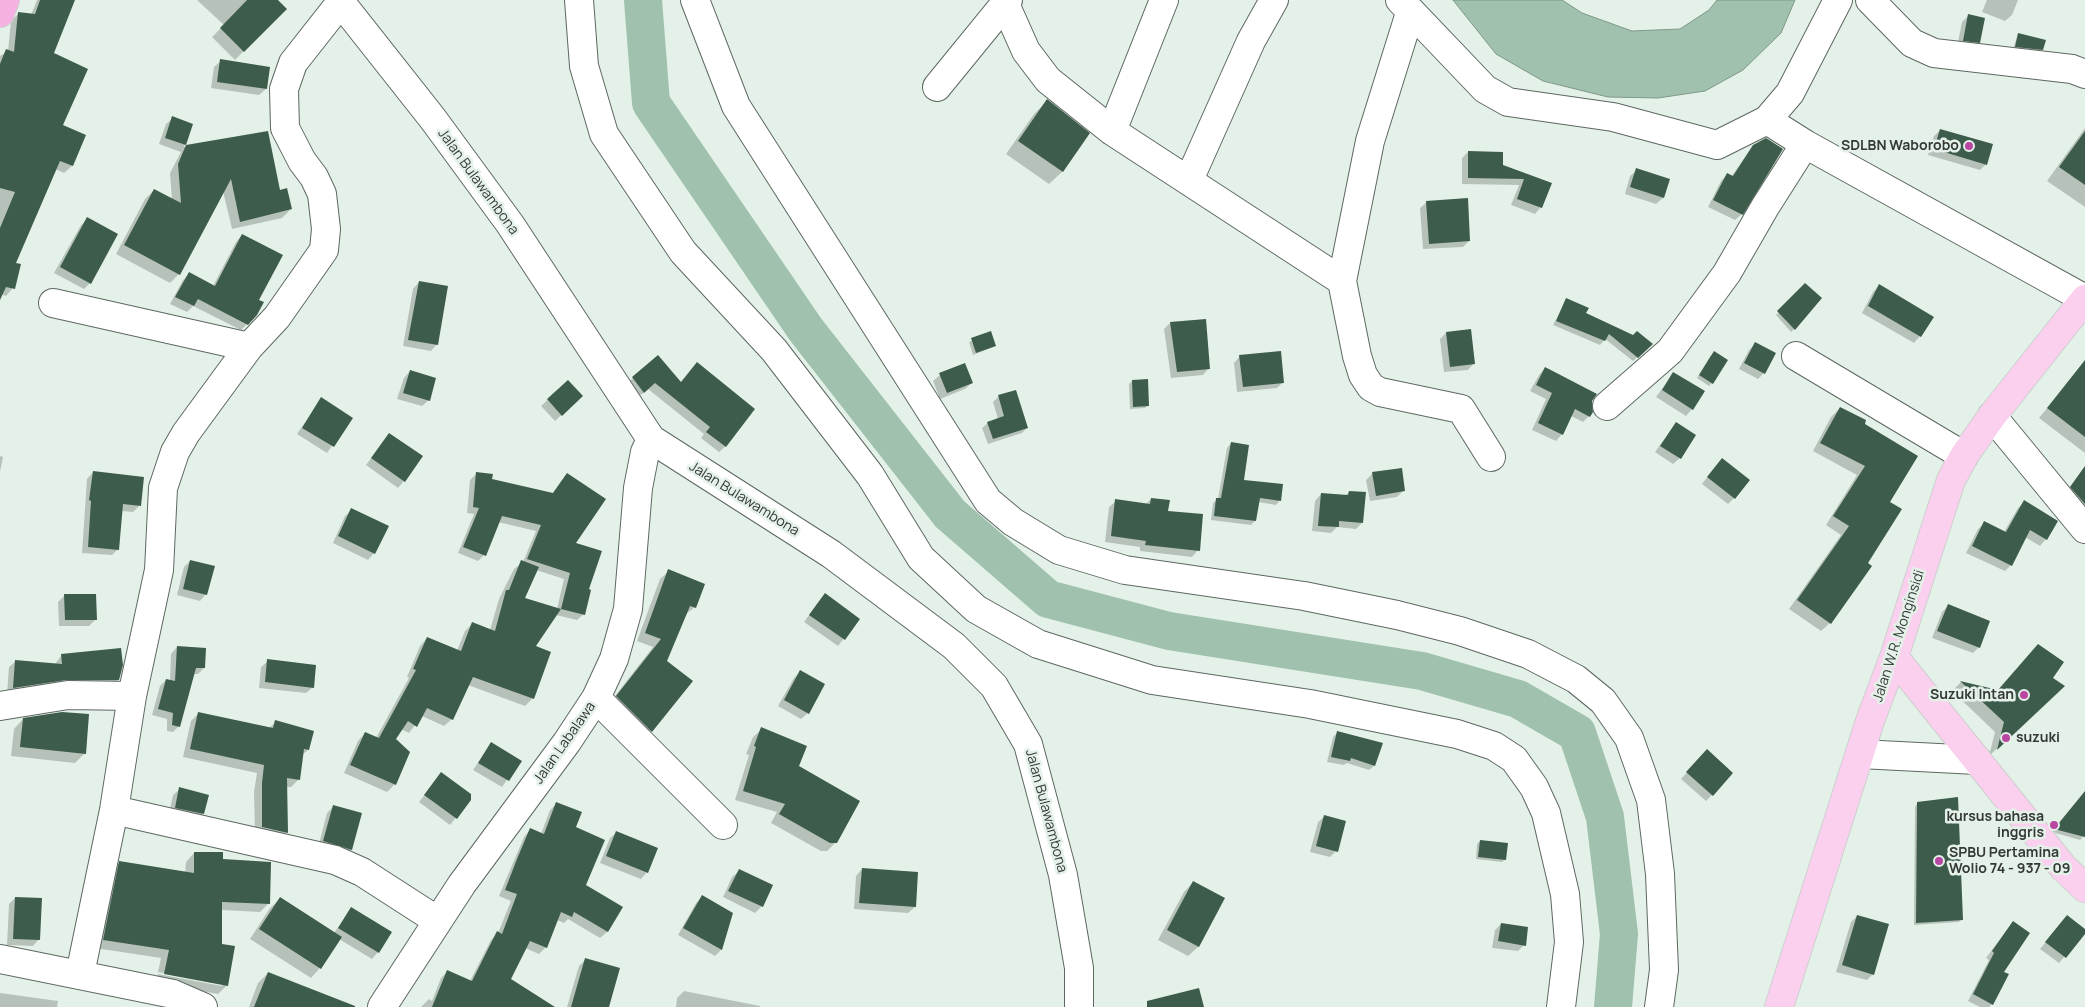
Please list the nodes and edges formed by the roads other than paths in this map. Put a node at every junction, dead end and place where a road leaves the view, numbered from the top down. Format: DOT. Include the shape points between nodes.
graph roads {
  1 [pos="5,0"];
  2 [pos="579,0"];
  3 [pos="695,0"];
  4 [pos="1164,0"];
  5 [pos="1274,0"];
  6 [pos="1838,0"];
  7 [pos="1870,0"];
  8 [pos="340,1"];
  9 [pos="1006,2"];
  10 [pos="1405,6"];
  11 [pos="0,13"];
  12 [pos="2085,74"];
  13 [pos="937,87"];
  14 [pos="1767,120"];
  15 [pos="1112,131"];
  16 [pos="1805,144"];
  17 [pos="1189,180"];
  18 [pos="1342,281"];
  19 [pos="2085,299"];
  20 [pos="53,303"];
  21 [pos="248,348"];
  22 [pos="1796,356"];
  23 [pos="1607,406"];
  24 [pos="1992,416"];
  25 [pos="651,439"];
  26 [pos="1964,456"];
  27 [pos="1491,457"];
  28 [pos="2085,529"];
  29 [pos="1894,657"];
  30 [pos="132,696"];
  31 [pos="596,698"];
  32 [pos="0,706"];
  33 [pos="1860,754"];
  34 [pos="1977,760"];
  35 [pos="114,810"];
  36 [pos="723,825"];
  37 [pos="2085,888"];
  38 [pos="438,921"];
  39 [pos="0,959"];
  40 [pos="80,974"];
  41 [pos="203,1007"];
  42 [pos="382,1007"];
  43 [pos="1079,1007"];
  44 [pos="1561,1007"];
  45 [pos="1659,1007"];
  46 [pos="1779,1007"];
  1 -- 11 [label="highway"];
  2 -- 44 [label="street" via="584,66 604,134 683,252 774,350 870,474 921,558 976,609 1038,644 1152,680 1310,704 1458,734 1494,746 1514,759 1546,813 1565,894 1569,942"];
  3 -- 45 [label="street" via="736,106 988,501 1013,522 1059,550 1125,570 1304,596 1460,631 1528,654 1576,679 1603,701 1629,738 1651,800 1660,874 1664,970"];
  4 -- 15 [label="street"];
  5 -- 17 [label="street" via="1251,41"];
  6 -- 14 [label="street" via="1790,93"];
  7 -- 12 [label="street" via="1912,43 1934,54 2072,69"];
  8 -- 21 [label="street" via="293,63 284,89 285,128 322,194 326,229 324,250 277,317"];
  8 -- 25 [label="street, Jalan Bulawambona" via="510,224"];
  9 -- 13 [label="street"];
  9 -- 15 [label="street" via="1026,51 1048,80"];
  10 -- 14 [label="street" via="1485,89 1508,102 1613,117 1717,145"];
  10 -- 18 [label="street" via="1370,141"];
  14 -- 16 [label="street"];
  15 -- 17 [label="street"];
  16 -- 19 [label="street"];
  16 -- 23 [label="street" via="1726,273 1670,351"];
  17 -- 18 [label="street"];
  18 -- 27 [label="street" via="1357,356 1371,387 1380,392 1462,408"];
  19 -- 24 [label="main road, Jalan W.R. Monginsidi"];
  20 -- 21 [label="street"];
  21 -- 30 [label="street" via="186,433 175,452 163,488 159,570"];
  22 -- 26 [label="street"];
  24 -- 26 [label="main road, Jalan W.R. Monginsidi"];
  24 -- 28 [label="street"];
  25 -- 31 [label="street, Jalan Labalawa" via="638,488 628,609 614,658"];
  25 -- 43 [label="street, Jalan Bulawambona" via="831,554 954,646 994,686 1028,744 1063,875 1079,968"];
  26 -- 29 [label="main road, Jalan W.R. Monginsidi" via="1939,512"];
  29 -- 33 [label="main road, Jalan W.R. Monginsidi"];
  29 -- 34 [label="main road"];
  30 -- 32 [label="street" via="68,695"];
  30 -- 35 [label="street"];
  31 -- 36 [label="street"];
  31 -- 38 [label="street, Jalan Labalawa"];
  33 -- 34 [label="street"];
  33 -- 46 [label="main road, Jalan W.R. Monginsidi"];
  34 -- 37 [label="main road" via="2063,867"];
  35 -- 38 [label="street" via="335,860 362,872"];
  35 -- 40 [label="street"];
  38 -- 42 [label="street, Jalan Labalawa"];
  39 -- 40 [label="street"];
  40 -- 41 [label="street" via="173,994"];
}
